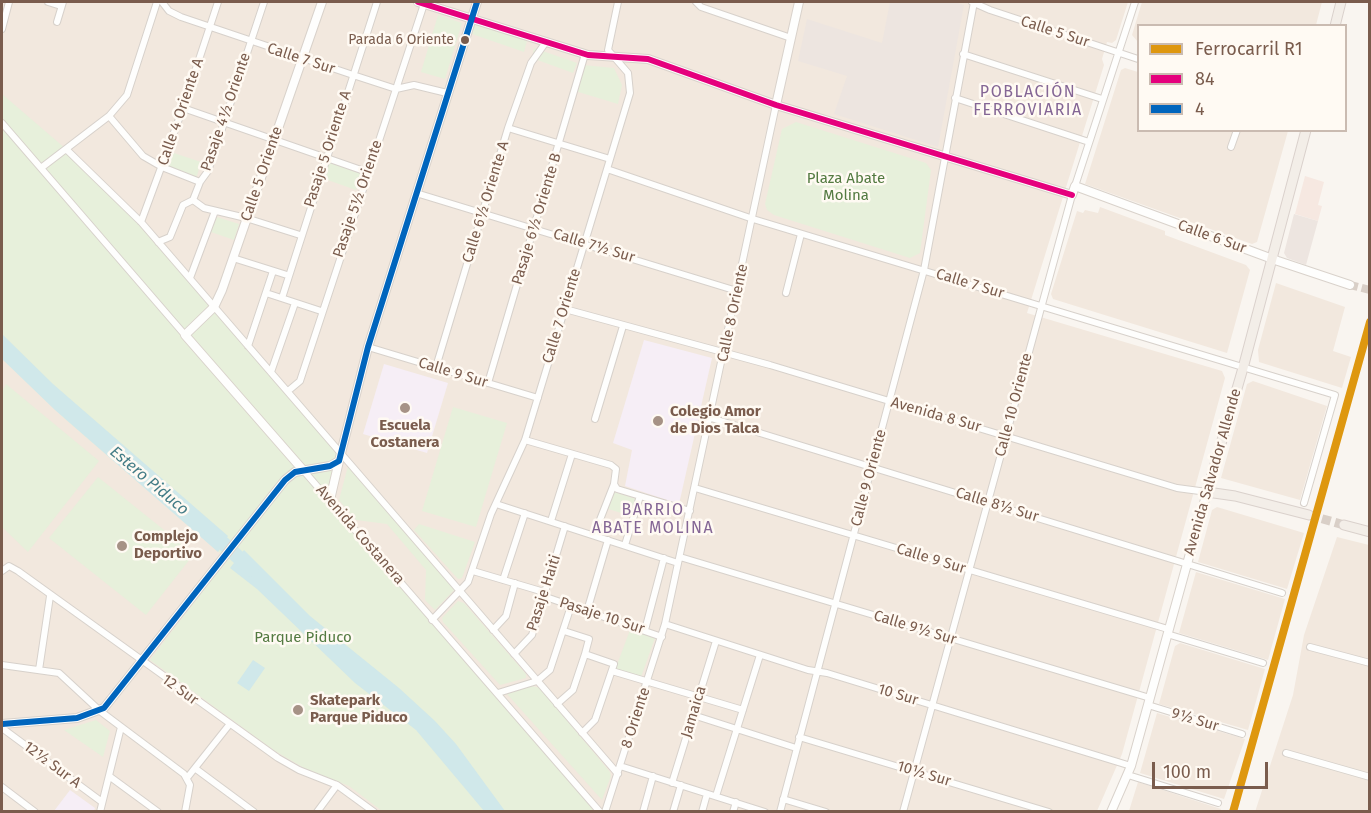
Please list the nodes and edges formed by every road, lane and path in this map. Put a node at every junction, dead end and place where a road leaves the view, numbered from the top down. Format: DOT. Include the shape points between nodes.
graph roads {
  1 [pos="9,2"];
  2 [pos="48,2"];
  3 [pos="157,2"];
  4 [pos="162,2"];
  5 [pos="218,2"];
  6 [pos="264,2"];
  7 [pos="322,2"];
  8 [pos="377,2"];
  9 [pos="477,2"];
  10 [pos="618,2"];
  11 [pos="696,2"];
  12 [pos="800,2"];
  13 [pos="973,2"];
  14 [pos="1135,2"];
  15 [pos="1341,2"];
  16 [pos="421,3"];
  17 [pos="62,4"];
  18 [pos="472,20"];
  19 [pos="57,22"];
  20 [pos="1336,24"];
  21 [pos="209,27"];
  22 [pos="2,29"];
  23 [pos="791,38"];
  24 [pos="250,42"];
  25 [pos="546,42"];
  26 [pos="1118,53"];
  27 [pos="585,54"];
  28 [pos="963,54"];
  29 [pos="613,57"];
  30 [pos="301,58"];
  31 [pos="1137,59"];
  32 [pos="352,75"];
  33 [pos="396,89"];
  34 [pos="447,93"];
  35 [pos="955,98"];
  36 [pos="1102,99"];
  37 [pos="776,105"];
  38 [pos="183,108"];
  39 [pos="109,116"];
  40 [pos="2,123"];
  41 [pos="225,123"];
  42 [pos="508,128"];
  43 [pos="1236,132"];
  44 [pos="1304,132"];
  45 [pos="274,139"];
  46 [pos="1089,142"];
  47 [pos="560,144"];
  48 [pos="1232,147"];
  49 [pos="66,149"];
  50 [pos="325,157"];
  51 [pos="944,158"];
  52 [pos="610,159"];
  53 [pos="162,167"];
  54 [pos="41,168"];
  55 [pos="607,169"];
  56 [pos="367,172"];
  57 [pos="200,182"];
  58 [pos="1075,186"];
  59 [pos="416,193"];
  60 [pos="1072,195"];
  61 [pos="193,200"];
  62 [pos="215,211"];
  63 [pos="482,213"];
  64 [pos="246,218"];
  65 [pos="753,219"];
  66 [pos="141,222"];
  67 [pos="533,227"];
  68 [pos="801,234"];
  69 [pos="300,235"];
  70 [pos="158,242"];
  71 [pos="584,243"];
  72 [pos="234,258"];
  73 [pos="1271,259"];
  74 [pos="924,270"];
  75 [pos="273,271"];
  76 [pos="287,276"];
  77 [pos="190,278"];
  78 [pos="1350,285"];
  79 [pos="737,291"];
  80 [pos="266,293"];
  81 [pos="786,293"];
  82 [pos="282,298"];
  83 [pos="295,303"];
  84 [pos="1041,305"];
  85 [pos="214,307"];
  86 [pos="564,309"];
  87 [pos="321,311"];
  88 [pos="623,326"];
  89 [pos="185,335"];
  90 [pos="248,346"];
  91 [pos="368,347"];
  92 [pos="724,354"];
  93 [pos="436,367"];
  94 [pos="1243,368"];
  95 [pos="271,372"];
  96 [pos="488,383"];
  97 [pos="288,391"];
  98 [pos="538,398"];
  99 [pos="889,402"];
  100 [pos="711,418"];
  101 [pos="595,419"];
  102 [pos="1005,435"];
  103 [pos="525,440"];
  104 [pos="341,452"];
  105 [pos="572,454"];
  106 [pos="339,461"];
  107 [pos="871,467"];
  108 [pos="303,470"];
  109 [pos="614,484"];
  110 [pos="695,488"];
  111 [pos="1207,492"];
  112 [pos="640,496"];
  113 [pos="330,500"];
  114 [pos="987,502"];
  115 [pos="1304,503"];
  116 [pos="496,504"];
  117 [pos="690,511"];
  118 [pos="525,513"];
  119 [pos="1309,515"];
  120 [pos="551,521"];
  121 [pos="1344,525"];
  122 [pos="565,526"];
  123 [pos="1370,532"];
  124 [pos="594,535"];
  125 [pos="854,536"];
  126 [pos="608,540"];
  127 [pos="625,546"];
  128 [pos="664,558"];
  129 [pos="679,560"];
  130 [pos="2,563"];
  131 [pos="1187,563"];
  132 [pos="9,566"];
  133 [pos="969,570"];
  134 [pos="2,571"];
  135 [pos="473,571"];
  136 [pos="503,580"];
  137 [pos="515,584"];
  138 [pos="460,593"];
  139 [pos="1282,593"];
  140 [pos="543,594"];
  141 [pos="50,596"];
  142 [pos="835,604"];
  143 [pos="571,606"];
  144 [pos="587,611"];
  145 [pos="432,620"];
  146 [pos="665,624"];
  147 [pos="493,630"];
  148 [pos="645,630"];
  149 [pos="564,631"];
  150 [pos="1168,632"];
  151 [pos="662,637"];
  152 [pos="950,639"];
  153 [pos="716,641"];
  154 [pos="1310,647"];
  155 [pos="514,654"];
  156 [pos="585,654"];
  157 [pos="760,655"];
  158 [pos="142,662"];
  159 [pos="1263,663"];
  160 [pos="1370,663"];
  161 [pos="2,665"];
  162 [pos="613,668"];
  163 [pos="39,670"];
  164 [pos="817,672"];
  165 [pos="537,681"];
  166 [pos="648,682"];
  167 [pos="498,693"];
  168 [pos="699,697"];
  169 [pos="1149,702"];
  170 [pos="557,704"];
  171 [pos="932,705"];
  172 [pos="743,710"];
  173 [pos="100,711"];
  174 [pos="693,715"];
  175 [pos="229,725"];
  176 [pos="2,726"];
  177 [pos="121,727"];
  178 [pos="738,729"];
  179 [pos="582,733"];
  180 [pos="1242,734"];
  181 [pos="800,737"];
  182 [pos="796,748"];
  183 [pos="1286,753"];
  184 [pos="620,766"];
  185 [pos="196,770"];
  186 [pos="1129,770"];
  187 [pos="914,771"];
  188 [pos="618,774"];
  189 [pos="109,776"];
  190 [pos="653,776"];
  191 [pos="1370,777"];
  192 [pos="187,778"];
  193 [pos="672,783"];
  194 [pos="337,785"];
  195 [pos="681,785"];
  196 [pos="2,787"];
  197 [pos="707,794"];
  198 [pos="716,796"];
  199 [pos="783,799"];
  200 [pos="102,802"];
  201 [pos="736,802"];
  202 [pos="1218,803"];
  203 [pos="35,812"];
  204 [pos="100,812"];
  205 [pos="158,812"];
  206 [pos="185,812"];
  207 [pos="254,812"];
  208 [pos="317,812"];
  209 [pos="374,812"];
  210 [pos="600,812"];
  211 [pos="605,812"];
  212 [pos="643,812"];
  213 [pos="673,812"];
  214 [pos="702,812"];
  215 [pos="733,812"];
  216 [pos="765,812"];
  217 [pos="780,812"];
  218 [pos="826,812"];
  219 [pos="903,812"];
  220 [pos="1049,812"];
  221 [pos="1111,812"];
  1 -- 22 [label="street"];
  2 -- 17 [label="street"];
  3 -- 39 [label="street" via="132,86"];
  4 -- 21 [label="street, Calle 7 Sur" via="175,14"];
  5 -- 21 [label="street, Calle 4 Oriente A"];
  6 -- 24 [label="street, Pasaje 4½ Oriente"];
  7 -- 30 [label="street, Calle 5 Oriente"];
  8 -- 32 [label="street, Pasaje 5 Oriente A"];
  9 -- 18 [label="street"];
  10 -- 29 [label="street" via="608,40"];
  11 -- 23 [label="street" via="701,8"];
  12 -- 23 [label="street, Calle 8 Oriente"];
  13 -- 26 [label="street, Calle 5 Sur"];
  13 -- 28 [label="street, Calle 9 Oriente"];
  14 -- 26 [label="street, Calle 10 Oriente"];
  15 -- 20 [label="main road"];
  16 -- 18 [label="street"];
  16 -- 33 [label="street, Pasaje 5½ Oriente"];
  17 -- 19 [label="street"];
  18 -- 25 [label="street"];
  18 -- 34 [label="street"];
  21 -- 24 [label="street, Calle 7 Sur"];
  21 -- 38 [label="street, Calle 4 Oriente A"];
  23 -- 37 [label="street, Calle 8 Oriente"];
  24 -- 30 [label="street, Calle 7 Sur"];
  24 -- 41 [label="street, Pasaje 4½ Oriente"];
  25 -- 27 [label="street"];
  25 -- 42 [label="street, Calle 6½ Oriente A" via="531,63"];
  26 -- 31 [label="street, Calle 5 Sur"];
  26 -- 36 [label="street, Calle 10 Oriente"];
  27 -- 29 [label="street"];
  27 -- 47 [label="street, Pasaje 6½ Oriente B"];
  28 -- 35 [label="street, Calle 9 Oriente"];
  28 -- 36 [label="street"];
  29 -- 37 [label="street" via="648,59"];
  29 -- 52 [label="street, Calle 7 Oriente" via="628,73 631,84"];
  30 -- 32 [label="street, Calle 7 Sur"];
  30 -- 45 [label="street, Calle 5 Oriente"];
  32 -- 33 [label="street, Calle 7 Sur"];
  32 -- 50 [label="street, Pasaje 5 Oriente A"];
  33 -- 34 [label="street, Calle 7 Sur" via="414,85"];
  33 -- 56 [label="street, Pasaje 5½ Oriente"];
  34 -- 59 [label="street"];
  35 -- 46 [label="street"];
  35 -- 51 [label="street, Calle 9 Oriente"];
  36 -- 46 [label="street, Calle 10 Oriente"];
  37 -- 51 [label="street"];
  37 -- 65 [label="street, Calle 8 Oriente"];
  38 -- 41 [label="street"];
  38 -- 53 [label="street, Calle 4 Oriente A"];
  39 -- 49 [label="street"];
  39 -- 53 [label="street" via="143,156"];
  40 -- 54 [label="street, Avenida Costanera"];
  41 -- 45 [label="street"];
  41 -- 57 [label="street, Pasaje 4½ Oriente" via="208,171"];
  42 -- 47 [label="street"];
  42 -- 63 [label="street, Calle 6½ Oriente A"];
  43 -- 48 [label="street"];
  44 -- 73 [label="main road, Avenida Salvador Allende"];
  45 -- 50 [label="street"];
  45 -- 64 [label="street, Calle 5 Oriente"];
  46 -- 58 [label="street, Calle 10 Oriente"];
  47 -- 52 [label="street"];
  47 -- 67 [label="street, Pasaje 6½ Oriente B"];
  49 -- 54 [label="street"];
  49 -- 66 [label="street"];
  50 -- 56 [label="street"];
  50 -- 69 [label="street, Pasaje 5 Oriente A"];
  51 -- 60 [label="street"];
  51 -- 74 [label="street, Calle 9 Oriente"];
  52 -- 55 [label="street, Calle 7 Oriente"];
  53 -- 57 [label="street"];
  53 -- 66 [label="street, Calle 4 Oriente A"];
  54 -- 89 [label="street, Avenida Costanera"];
  55 -- 65 [label="street, Calle 7 Sur"];
  55 -- 71 [label="street, Calle 7 Oriente"];
  56 -- 87 [label="street, Pasaje 5½ Oriente"];
  57 -- 61 [label="street, Pasaje 4½ Oriente"];
  58 -- 60 [label="street, Calle 10 Oriente"];
  58 -- 73 [label="street, Calle 6 Sur"];
  59 -- 63 [label="street, Calle 7½ Sur"];
  59 -- 91 [label="street"];
  60 -- 84 [label="street, Calle 10 Oriente"];
  61 -- 62 [label="street"];
  61 -- 70 [label="street, Pasaje 4½ Oriente" via="183,205 170,237"];
  62 -- 64 [label="street"];
  62 -- 77 [label="street"];
  63 -- 67 [label="street, Calle 7½ Sur"];
  63 -- 93 [label="street, Calle 6½ Oriente A"];
  64 -- 69 [label="street"];
  64 -- 72 [label="street, Calle 5 Oriente"];
  65 -- 68 [label="street, Calle 7 Sur"];
  65 -- 79 [label="street, Calle 8 Oriente"];
  66 -- 70 [label="street"];
  67 -- 71 [label="street, Calle 7½ Sur"];
  67 -- 96 [label="street, Pasaje 6½ Oriente B"];
  68 -- 74 [label="street, Calle 7 Sur"];
  68 -- 81 [label="street"];
  69 -- 76 [label="street, Pasaje 5 Oriente A"];
  70 -- 77 [label="street"];
  71 -- 79 [label="street, Calle 7½ Sur"];
  71 -- 86 [label="street, Calle 7 Oriente"];
  72 -- 75 [label="street"];
  72 -- 85 [label="street, Calle 5 Oriente"];
  73 -- 78 [label="street, Calle 6 Sur"];
  73 -- 94 [label="main road, Avenida Salvador Allende"];
  74 -- 84 [label="street, Calle 7 Sur"];
  74 -- 99 [label="street, Calle 9 Oriente"];
  75 -- 76 [label="street"];
  75 -- 80 [label="street"];
  76 -- 82 [label="street, Pasaje 5 Oriente A"];
  77 -- 85 [label="street"];
  79 -- 92 [label="street, Calle 8 Oriente"];
  80 -- 82 [label="street"];
  80 -- 90 [label="street"];
  82 -- 83 [label="street"];
  83 -- 87 [label="street"];
  83 -- 95 [label="street"];
  84 -- 94 [label="street, Calle 7 Sur"];
  84 -- 102 [label="street, Calle 10 Oriente"];
  85 -- 89 [label="street, Calle 5 Oriente"];
  85 -- 90 [label="street"];
  86 -- 88 [label="street, Avenida 8 Sur"];
  86 -- 98 [label="street, Calle 7 Oriente"];
  87 -- 97 [label="street, Pasaje 5½ Oriente" via="300,381"];
  88 -- 92 [label="street, Avenida 8 Sur"];
  88 -- 101 [label="street"];
  89 -- 108 [label="street, Avenida Costanera"];
  90 -- 95 [label="street"];
  91 -- 93 [label="street, Calle 9 Sur"];
  91 -- 104 [label="street"];
  92 -- 99 [label="street, Avenida 8 Sur"];
  92 -- 100 [label="street, Calle 8 Oriente"];
  93 -- 96 [label="street, Calle 9 Sur"];
  94 -- 111 [label="main road, Avenida Salvador Allende"];
  94 -- 115 [label="street, Calle 7 Sur" via="1335,395"];
  95 -- 97 [label="street"];
  96 -- 98 [label="street, Calle 9 Sur"];
  97 -- 104 [label="street"];
  98 -- 103 [label="street, Calle 7 Oriente"];
  99 -- 102 [label="street, Avenida 8 Sur"];
  99 -- 107 [label="street, Calle 9 Oriente"];
  100 -- 107 [label="street, Calle 8½ Sur"];
  100 -- 110 [label="street, Calle 8 Oriente"];
  102 -- 111 [label="street, Avenida 8 Sur" via="1176,488"];
  102 -- 114 [label="street, Calle 10 Oriente"];
  103 -- 105 [label="street"];
  103 -- 116 [label="street, Calle 7 Oriente"];
  104 -- 106 [label="street"];
  104 -- 138 [label="street"];
  105 -- 109 [label="street" via="612,465 616,469"];
  105 -- 120 [label="street"];
  106 -- 108 [label="street"];
  106 -- 113 [label="street"];
  107 -- 114 [label="street, Calle 8½ Sur"];
  107 -- 125 [label="street, Calle 9 Oriente"];
  108 -- 113 [label="street, Avenida Costanera"];
  108 -- 158 [label="street" via="285,480"];
  109 -- 112 [label="street" via="617,489"];
  109 -- 124 [label="street"];
  110 -- 117 [label="street, Calle 8 Oriente"];
  110 -- 125 [label="street, Calle 9 Sur"];
  111 -- 119 [label="main road, Avenida 8 Sur"];
  111 -- 131 [label="street, Avenida Salvador Allende"];
  112 -- 117 [label="street"];
  112 -- 127 [label="street"];
  113 -- 145 [label="street, Avenida Costanera"];
  114 -- 131 [label="street, Calle 8½ Sur"];
  114 -- 133 [label="street, Calle 10 Oriente"];
  116 -- 118 [label="street, Calle 9½ Sur"];
  116 -- 135 [label="street, Calle 7 Oriente"];
  117 -- 129 [label="street, Calle 8 Oriente"];
  118 -- 120 [label="street, Calle 9½ Sur"];
  118 -- 136 [label="street"];
  120 -- 122 [label="street, Calle 9½ Sur"];
  121 -- 123 [label="main road"];
  122 -- 124 [label="street, Calle 9½ Sur"];
  122 -- 140 [label="street, Pasaje Haiti"];
  124 -- 126 [label="street, Calle 9½ Sur"];
  125 -- 133 [label="street, Calle 9 Sur"];
  125 -- 142 [label="street, Calle 9 Oriente"];
  126 -- 127 [label="street, Calle 9½ Sur"];
  126 -- 144 [label="street"];
  127 -- 128 [label="street, Calle 9½ Sur"];
  128 -- 129 [label="street, Calle 9½ Sur"];
  128 -- 148 [label="street"];
  129 -- 142 [label="street, Calle 9½ Sur"];
  129 -- 146 [label="street, Calle 8 Oriente"];
  130 -- 132 [label="street, 12 Sur"];
  131 -- 139 [label="street, Calle 8½ Sur"];
  131 -- 150 [label="street, Avenida Salvador Allende"];
  132 -- 134 [label="street"];
  132 -- 141 [label="street, 12 Sur"];
  133 -- 150 [label="street, Calle 9 Sur"];
  133 -- 152 [label="street, Calle 10 Oriente"];
  135 -- 136 [label="street, Pasaje 10 Sur"];
  135 -- 138 [label="street, Calle 7 Oriente"];
  136 -- 137 [label="street, Pasaje 10 Sur"];
  137 -- 140 [label="street, Pasaje 10 Sur"];
  137 -- 147 [label="street" via="506,616"];
  138 -- 145 [label="street, Calle 7 Oriente"];
  138 -- 147 [label="street"];
  140 -- 143 [label="street, Pasaje 10 Sur"];
  140 -- 155 [label="street, Pasaje Haiti" via="532,635"];
  141 -- 158 [label="street, 12 Sur"];
  141 -- 163 [label="street"];
  142 -- 152 [label="street, Calle 9½ Sur"];
  142 -- 164 [label="street, Calle 9 Oriente"];
  143 -- 144 [label="street, Pasaje 10 Sur"];
  143 -- 149 [label="street"];
  144 -- 148 [label="street, Pasaje 10 Sur"];
  145 -- 167 [label="street, Avenida Costanera"];
  146 -- 151 [label="street, 8 Oriente"];
  146 -- 153 [label="street, 10 Sur"];
  147 -- 155 [label="street"];
  148 -- 151 [label="street, Pasaje 10 Sur"];
  149 -- 156 [label="street" via="589,639"];
  149 -- 165 [label="street" via="550,670"];
  150 -- 159 [label="street, Calle 9 Sur"];
  150 -- 169 [label="street, Avenida Salvador Allende"];
  151 -- 166 [label="street, 8 Oriente"];
  152 -- 169 [label="street, Calle 9½ Sur"];
  152 -- 171 [label="street, Calle 10 Oriente"];
  153 -- 157 [label="street, 10 Sur"];
  153 -- 168 [label="street, Jamaica"];
  154 -- 160 [label="street"];
  155 -- 165 [label="street"];
  156 -- 162 [label="street"];
  156 -- 170 [label="street" via="573,690"];
  157 -- 164 [label="street, 10 Sur"];
  157 -- 172 [label="street"];
  158 -- 173 [label="street"];
  158 -- 175 [label="street, 12 Sur"];
  161 -- 163 [label="street"];
  162 -- 166 [label="street"];
  162 -- 179 [label="street" via="595,720"];
  163 -- 173 [label="street" via="59,673"];
  164 -- 171 [label="street, 10 Sur"];
  164 -- 181 [label="street, Calle 9 Oriente"];
  165 -- 167 [label="street"];
  165 -- 170 [label="street"];
  166 -- 168 [label="street"];
  166 -- 184 [label="street, 8 Oriente"];
  167 -- 210 [label="street, Avenida Costanera"];
  168 -- 172 [label="street"];
  168 -- 174 [label="street, Jamaica"];
  169 -- 180 [label="street, 9½ Sur"];
  169 -- 186 [label="street, Avenida Salvador Allende"];
  170 -- 179 [label="street"];
  171 -- 186 [label="street, 10 Sur"];
  171 -- 187 [label="street, Calle 10 Oriente"];
  172 -- 178 [label="street"];
  173 -- 176 [label="street" via="77,718"];
  173 -- 177 [label="street"];
  174 -- 178 [label="street"];
  174 -- 193 [label="street, Jamaica"];
  175 -- 185 [label="street"];
  175 -- 194 [label="street, 12 Sur" via="299,770"];
  176 -- 200 [label="street, 12½ Sur A"];
  177 -- 189 [label="street"];
  177 -- 192 [label="street"];
  178 -- 182 [label="street"];
  178 -- 198 [label="street"];
  179 -- 188 [label="street"];
  181 -- 182 [label="street, Calle 9 Oriente"];
  181 -- 187 [label="street, 10½ Sur"];
  182 -- 199 [label="street, Calle 9 Oriente"];
  183 -- 191 [label="street"];
  184 -- 188 [label="street, 8 Oriente"];
  184 -- 190 [label="street"];
  185 -- 192 [label="street"];
  185 -- 207 [label="street"];
  186 -- 202 [label="street, 10 Sur"];
  186 -- 221 [label="street, Avenida Salvador Allende"];
  187 -- 219 [label="street, Calle 10 Oriente"];
  187 -- 220 [label="street, 10½ Sur"];
  188 -- 211 [label="street, 8 Oriente"];
  189 -- 200 [label="street"];
  189 -- 205 [label="street"];
  190 -- 193 [label="street"];
  190 -- 212 [label="street"];
  192 -- 206 [label="street" via="190,785"];
  193 -- 195 [label="street"];
  194 -- 208 [label="street"];
  194 -- 209 [label="street, 12 Sur"];
  195 -- 197 [label="street"];
  195 -- 213 [label="street"];
  196 -- 203 [label="street"];
  197 -- 198 [label="street"];
  197 -- 214 [label="street"];
  198 -- 201 [label="street"];
  199 -- 217 [label="street, Calle 9 Oriente"];
  199 -- 218 [label="street"];
  200 -- 204 [label="street"];
  201 -- 215 [label="street"];
  201 -- 216 [label="street"];
}
